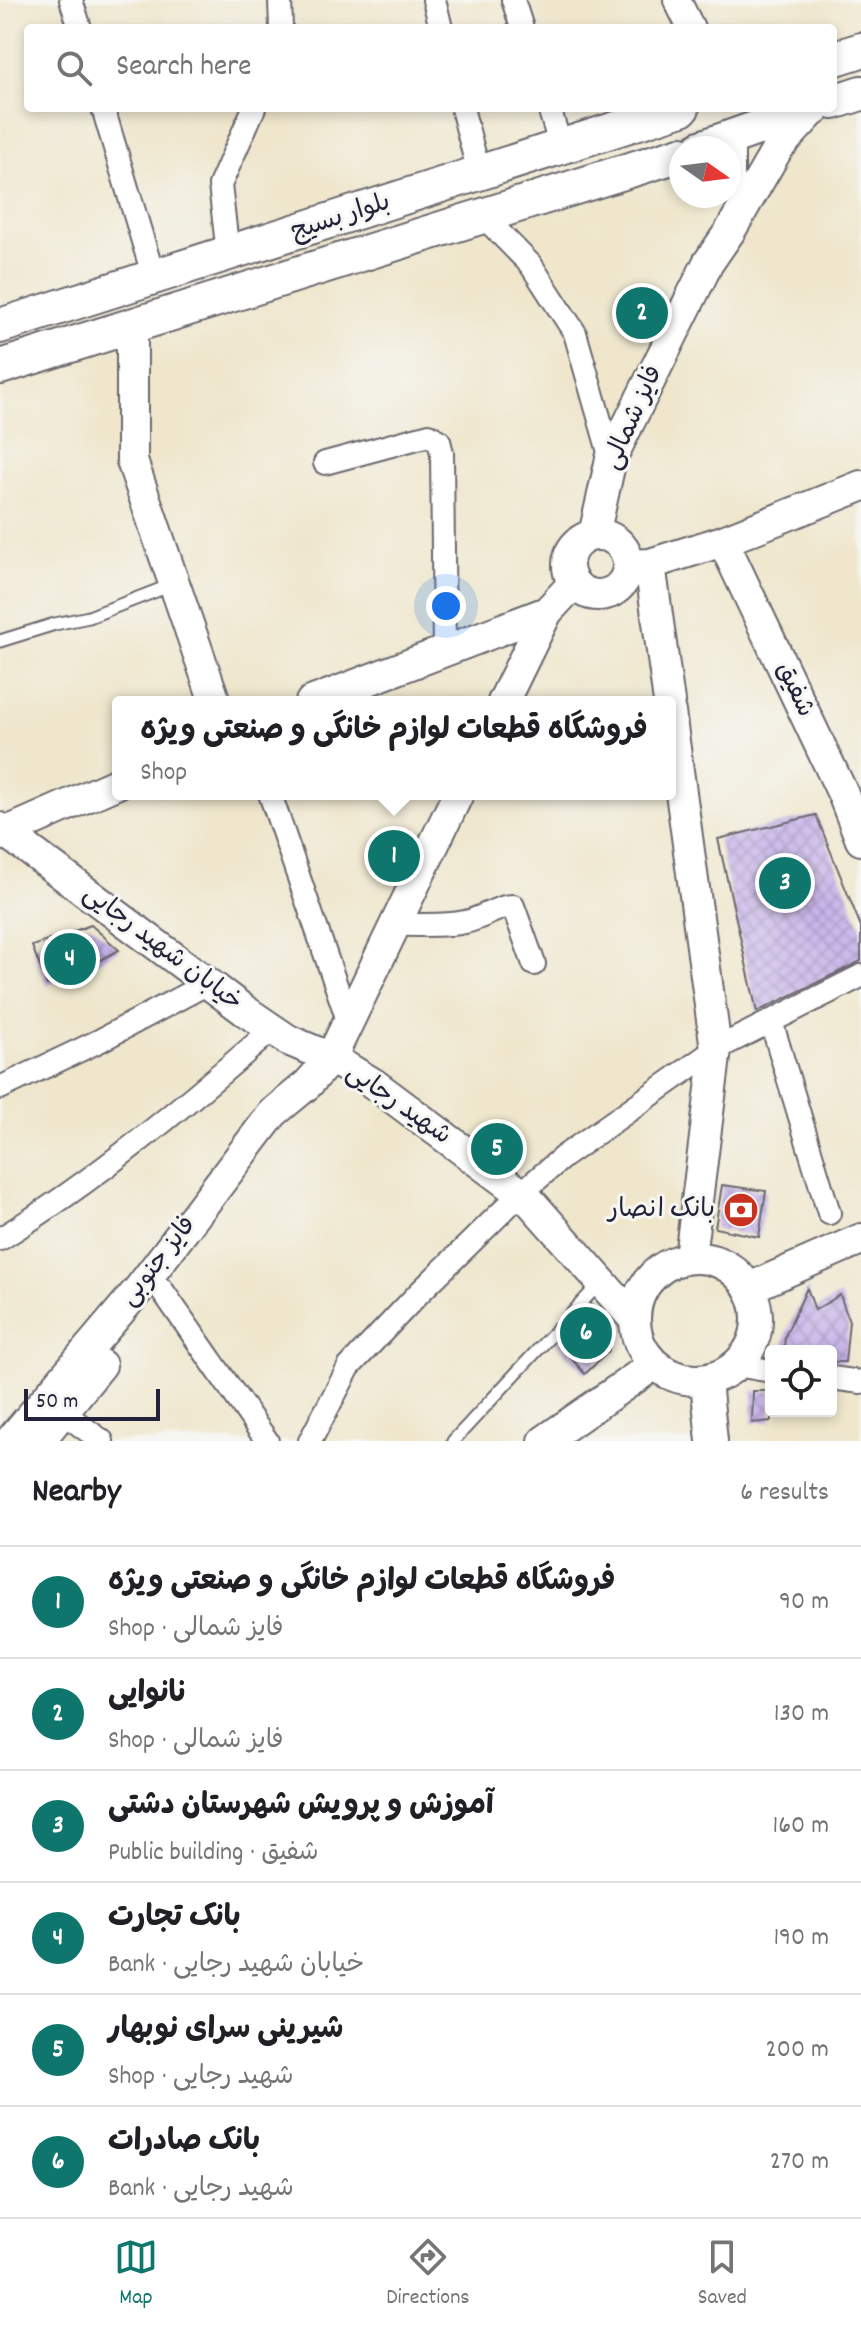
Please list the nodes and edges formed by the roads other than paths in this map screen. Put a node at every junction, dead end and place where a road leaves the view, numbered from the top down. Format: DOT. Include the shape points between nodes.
graph roads {
  1 [pos="71,0"];
  2 [pos="280,0"];
  3 [pos="434,0"];
  4 [pos="513,0"];
  5 [pos="677,0"];
  6 [pos="79,24"];
  7 [pos="281,24"];
  8 [pos="440,24"];
  9 [pos="521,24"];
  10 [pos="689,24"];
  11 [pos="861,50"];
  12 [pos="837,58"];
  13 [pos="104,112"];
  14 [pos="252,112"];
  15 [pos="463,112"];
  16 [pos="550,112"];
  17 [pos="670,112"];
  18 [pos="799,112"];
  19 [pos="811,112"];
  20 [pos="718,132"];
  21 [pos="561,147"];
  22 [pos="669,158"];
  23 [pos="479,173"];
  24 [pos="399,199"];
  25 [pos="724,208"];
  26 [pos="483,216"];
  27 [pos="410,238"];
  28 [pos="228,254"];
  29 [pos="708,263"];
  30 [pos="154,278"];
  31 [pos="0,326"];
  32 [pos="132,326"];
  33 [pos="0,367"];
  34 [pos="611,459"];
  35 [pos="325,463"];
  36 [pos="861,486"];
  37 [pos="594,535"];
  38 [pos="723,541"];
  39 [pos="639,564"];
  40 [pos="174,584"];
  41 [pos="573,584"];
  42 [pos="547,612"];
  43 [pos="0,641"];
  44 [pos="444,651"];
  45 [pos="213,696"];
  46 [pos="327,696"];
  47 [pos="506,696"];
  48 [pos="668,696"];
  49 [pos="676,756"];
  50 [pos="112,786"];
  51 [pos="272,800"];
  52 [pos="455,800"];
  53 [pos="2,832"];
  54 [pos="861,840"];
  55 [pos="394,925"];
  56 [pos="534,964"];
  57 [pos="861,976"];
  58 [pos="208,983"];
  59 [pos="348,1020"];
  60 [pos="771,1021"];
  61 [pos="273,1029"];
  62 [pos="716,1049"];
  63 [pos="331,1058"];
  64 [pos="308,1084"];
  65 [pos="0,1088"];
  66 [pos="520,1194"];
  67 [pos="829,1213"];
  68 [pos="0,1239"];
  69 [pos="861,1239"];
  70 [pos="690,1257"];
  71 [pos="603,1281"];
  72 [pos="749,1288"];
  73 [pos="162,1290"];
  74 [pos="634,1319"];
  75 [pos="655,1364"];
  76 [pos="736,1365"];
  77 [pos="765,1370"];
  78 [pos="837,1379"];
  79 [pos="706,1381"];
  80 [pos="861,1382"];
  81 [pos="62,1412"];
  82 [pos="10,1441"];
  83 [pos="39,1441"];
  84 [pos="102,1441"];
  85 [pos="267,1441"];
  86 [pos="310,1441"];
  87 [pos="453,1441"];
  88 [pos="544,1441"];
  89 [pos="712,1441"];
  1 -- 6 [label="street"];
  2 -- 7 [label="street"];
  3 -- 8 [label="street"];
  4 -- 9 [label="street"];
  5 -- 10 [label="street"];
  11 -- 12 [label="main road"];
  13 -- 30 [label="street"];
  14 -- 28 [label="street" via="220,185"];
  15 -- 23 [label="street"];
  16 -- 21 [label="street"];
  17 -- 21 [label="main road, بلوار بسیج"];
  18 -- 20 [label="main road"];
  19 -- 29 [label="main road, فایز شمالی" via="778,148"];
  21 -- 23 [label="main road, بلوار بسیج"];
  22 -- 26 [label="main road, بلوار بسیج"];
  23 -- 24 [label="main road, بلوار بسیج"];
  24 -- 27 [label="main road"];
  24 -- 28 [label="main road, بلوار بسیج"];
  25 -- 29 [label="main road, فایز شمالی"];
  26 -- 27 [label="main road, بلوار بسیج"];
  26 -- 34 [label="street" via="531,265 575,333"];
  27 -- 32 [label="main road, بلوار بسیج"];
  28 -- 30 [label="main road, بلوار بسیج"];
  29 -- 34 [label="main road, فایز شمالی"];
  30 -- 31 [label="main road, بلوار بسیج"];
  32 -- 33 [label="main road, بلوار بسیج"];
  32 -- 40 [label="main road" via="132,461"];
  34 -- 37 [label="main road, فایز شمالی"];
  35 -- 44 [label="street" via="429,435 439,441"];
  36 -- 38 [label="main road"];
  37 -- 39 [label="main road" via="618,542"];
  37 -- 41 [label="main road" via="573,547 568,559"];
  38 -- 39 [label="main road"];
  38 -- 54 [label="main road, شفیق"];
  39 -- 41 [label="main road" via="607,594 595,596"];
  39 -- 48 [label="main road"];
  40 -- 43 [label="lane" via="89,617"];
  40 -- 45 [label="main road"];
  41 -- 42 [label="main road"];
  42 -- 44 [label="main road"];
  42 -- 47 [label="main road"];
  44 -- 46 [label="main road"];
  49 -- 62 [label="main road"];
  50 -- 53 [label="main road"];
  51 -- 59 [label="street"];
  52 -- 55 [label="main road"];
  53 -- 58 [label="main road, خیابان شهید رجایی"];
  55 -- 56 [label="street" via="461,923 513,906"];
  55 -- 59 [label="main road"];
  57 -- 60 [label="street"];
  58 -- 61 [label="main road, خیابان شهید رجایی"];
  58 -- 65 [label="street"];
  59 -- 63 [label="main road"];
  60 -- 62 [label="street"];
  60 -- 67 [label="street"];
  61 -- 63 [label="main road, خیابان شهید رجایی"];
  61 -- 68 [label="street" via="141,1140"];
  62 -- 66 [label="street" via="563,1157"];
  62 -- 70 [label="main road"];
  63 -- 64 [label="main road, فایز جنوبی"];
  63 -- 66 [label="main road, شهید رجایی" via="374,1084"];
  64 -- 73 [label="main road, فایز جنوبی" via="280,1131"];
  64 -- 82 [label="main road, فایز جنوبی" via="273,1113 139,1289"];
  66 -- 71 [label="main road, شهید رجایی"];
  66 -- 86 [label="street" via="349,1367"];
  69 -- 72 [label="main road"];
  70 -- 72 [label="main road" via="718,1261"];
  70 -- 74 [label="main road" via="660,1269 646,1283"];
  71 -- 74 [label="main road, شهید رجایی"];
  71 -- 87 [label="lane"];
  72 -- 76 [label="main road" via="756,1329"];
  73 -- 81 [label="main road, فایز جنوبی"];
  73 -- 85 [label="street"];
  74 -- 75 [label="main road" via="638,1339"];
  75 -- 79 [label="main road" via="678,1378"];
  75 -- 88 [label="main road"];
  76 -- 77 [label="street"];
  76 -- 79 [label="main road"];
  78 -- 80 [label="street"];
  79 -- 89 [label="main road"];
  81 -- 83 [label="main road, فایز جنوبی"];
  81 -- 84 [label="street"];
}
